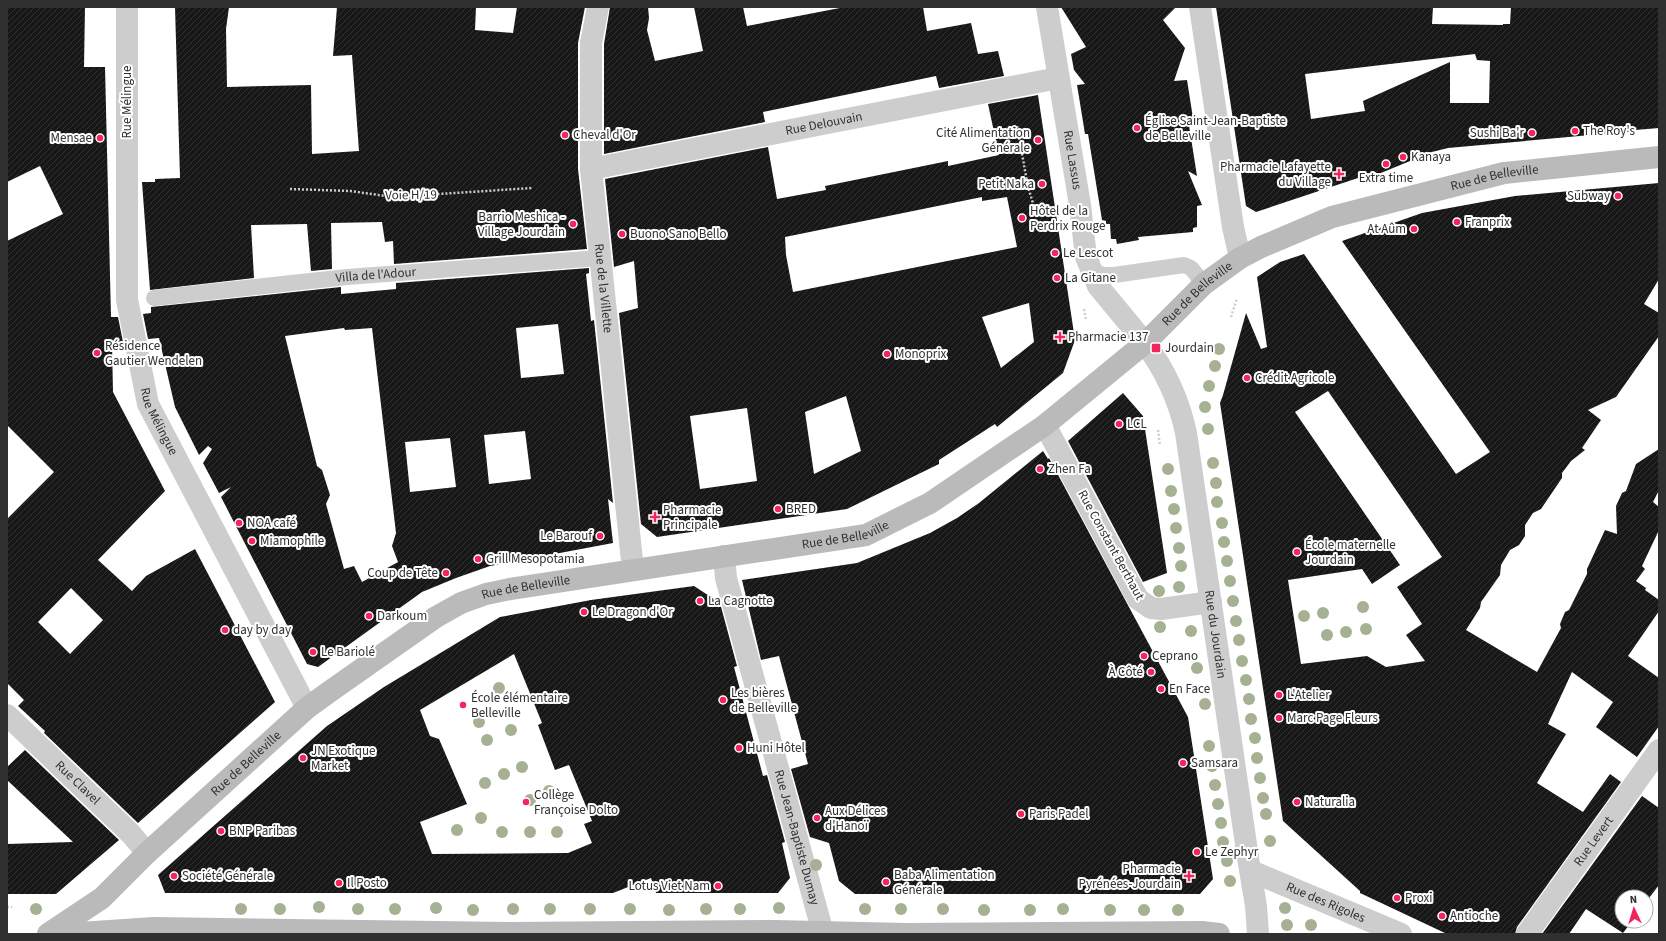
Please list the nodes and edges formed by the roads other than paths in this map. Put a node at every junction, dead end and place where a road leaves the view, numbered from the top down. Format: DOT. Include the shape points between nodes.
graph roads {
  1 [pos="127,7"];
  2 [pos="598,7"];
  3 [pos="1047,7"];
  4 [pos="1200,7"];
  5 [pos="1058,78"];
  6 [pos="1659,157"];
  7 [pos="591,169"];
  8 [pos="599,258"];
  9 [pos="1240,258"];
  10 [pos="1090,270"];
  11 [pos="1204,284"];
  12 [pos="154,298"];
  13 [pos="1145,343"];
  14 [pos="1045,425"];
  15 [pos="724,556"];
  16 [pos="633,570"];
  17 [pos="1211,602"];
  18 [pos="307,708"];
  19 [pos="7,715"];
  20 [pos="1659,750"];
  21 [pos="147,853"];
  22 [pos="1250,864"];
  23 [pos="823,933"];
  24 [pos="48,934"];
  25 [pos="65,934"];
  26 [pos="906,934"];
  27 [pos="1218,934"];
  28 [pos="1258,934"];
  29 [pos="1401,934"];
  30 [pos="1527,934"];
  1 -- 18 [label="street, Rue Mélingue" via="127,300 148,404"];
  2 -- 7 [label="street, Rue de la Villette" via="591,43"];
  3 -- 5 [label="street, Rue Lassus"];
  4 -- 9 [label="street" via="1233,227"];
  5 -- 7 [label="street, Rue Delouvain"];
  5 -- 10 [label="street, Rue Lassus"];
  6 -- 9 [label="main road, Rue de Belleville" via="1504,172 1332,217"];
  7 -- 8 [label="street, Rue de la Villette"];
  8 -- 12 [label="lane, Villa de l'Adour" via="347,277"];
  8 -- 16 [label="street, Rue de la Villette"];
  9 -- 11 [label="main road, Rue de Belleville"];
  10 -- 11 [label="lane" via="1103,275 1114,275 1184,264 1191,268"];
  10 -- 13 [label="street, Rue Lassus" via="1098,286"];
  11 -- 13 [label="main road, Rue de Belleville"];
  13 -- 14 [label="main road, Rue de Belleville"];
  13 -- 17 [label="street, Rue du Jourdain" via="1159,362 1183,415"];
  14 -- 15 [label="main road, Rue de Belleville" via="930,503 866,535"];
  14 -- 17 [label="street, Rue Constant Berthaut" via="1138,600 1151,608 1162,609"];
  15 -- 16 [label="main road, Rue de Belleville"];
  15 -- 23 [label="street, Rue Jean-Baptiste Dumay" via="726,578"];
  16 -- 18 [label="main road, Rue de Belleville" via="510,589 461,603 436,617"];
  17 -- 22 [label="street, Rue du Jourdain"];
  18 -- 21 [label="main road, Rue de Belleville"];
  19 -- 21 [label="street, Rue Clavel" via="131,834"];
  20 -- 30 [label="street, Rue Levert"];
  21 -- 24 [label="main road, Rue de Belleville" via="102,898"];
  22 -- 28 [label="street, Rue du Jourdain"];
  22 -- 29 [label="street, Rue des Rigoles"];
  23 -- 25 [label="main road" via="508,933 154,928"];
  23 -- 26 [label="main road"];
  26 -- 27 [label="main road"];
}
